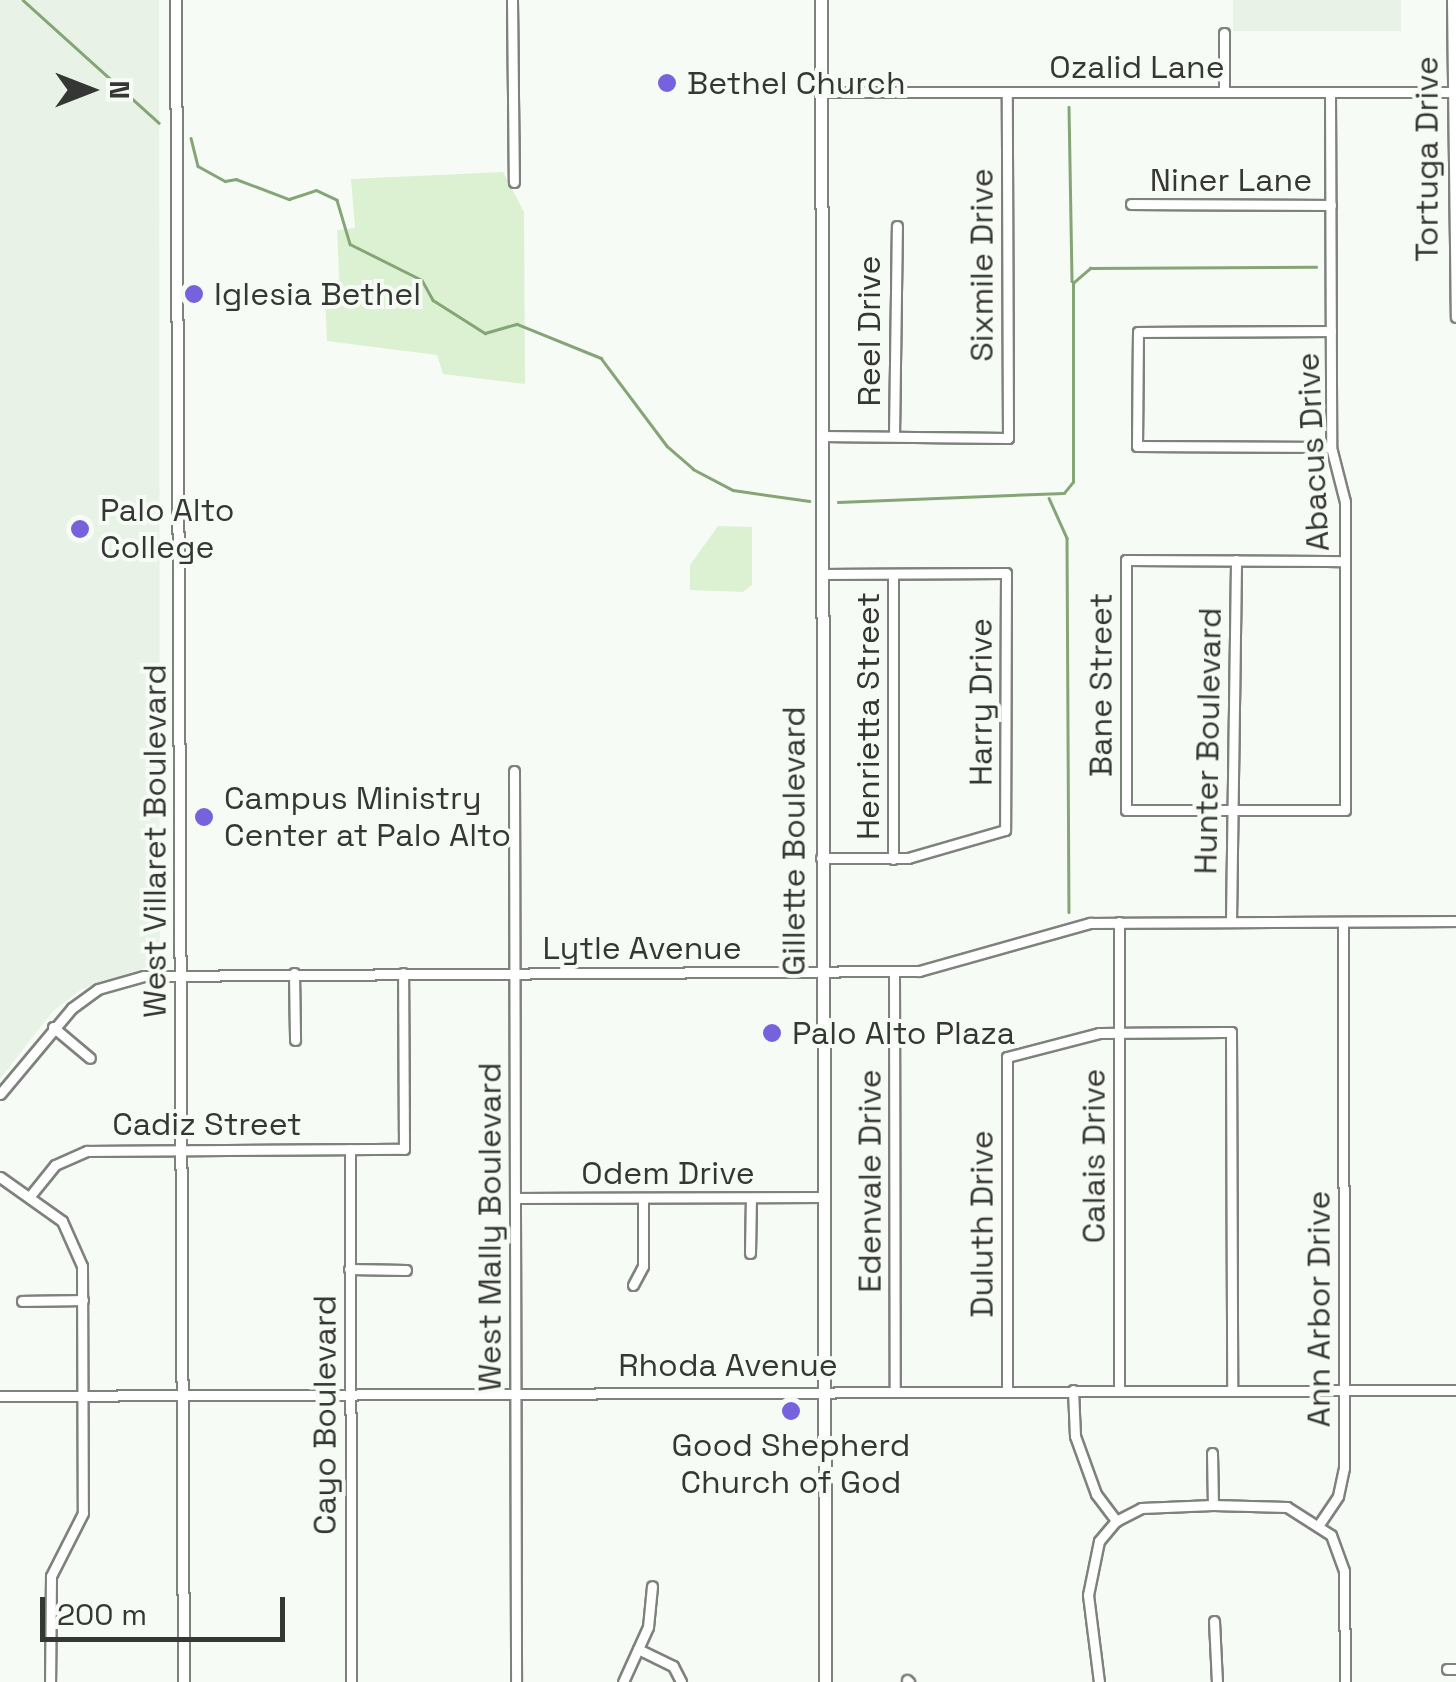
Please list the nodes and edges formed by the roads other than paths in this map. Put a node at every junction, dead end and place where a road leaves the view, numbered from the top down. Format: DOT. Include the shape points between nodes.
graph roads {
  1 [pos="176,0"];
  2 [pos="512,0"];
  3 [pos="821,0"];
  4 [pos="1453,1"];
  5 [pos="1224,33"];
  6 [pos="1224,91"];
  7 [pos="821,92"];
  8 [pos="1007,92"];
  9 [pos="1330,92"];
  10 [pos="1452,92"];
  11 [pos="514,182"];
  12 [pos="1131,204"];
  13 [pos="1331,205"];
  14 [pos="898,226"];
  15 [pos="1454,317"];
  16 [pos="1331,331"];
  17 [pos="821,436"];
  18 [pos="894,436"];
  19 [pos="1331,447"];
  20 [pos="1236,560"];
  21 [pos="1344,561"];
  22 [pos="821,574"];
  23 [pos="894,574"];
  24 [pos="514,772"];
  25 [pos="1236,810"];
  26 [pos="821,858"];
  27 [pos="893,859"];
  28 [pos="1456,920"];
  29 [pos="1119,922"];
  30 [pos="1231,922"];
  31 [pos="1344,922"];
  32 [pos="894,971"];
  33 [pos="294,972"];
  34 [pos="822,972"];
  35 [pos="403,973"];
  36 [pos="514,973"];
  37 [pos="182,974"];
  38 [pos="54,1026"];
  39 [pos="1119,1032"];
  40 [pos="294,1040"];
  41 [pos="90,1058"];
  42 [pos="0,1094"];
  43 [pos="350,1148"];
  44 [pos="182,1150"];
  45 [pos="0,1178"];
  46 [pos="30,1196"];
  47 [pos="821,1196"];
  48 [pos="514,1198"];
  49 [pos="643,1198"];
  50 [pos="751,1198"];
  51 [pos="750,1254"];
  52 [pos="349,1269"];
  53 [pos="406,1270"];
  54 [pos="634,1284"];
  55 [pos="83,1300"];
  56 [pos="22,1301"];
  57 [pos="182,1390"];
  58 [pos="349,1390"];
  59 [pos="515,1390"];
  60 [pos="823,1390"];
  61 [pos="896,1390"];
  62 [pos="1007,1390"];
  63 [pos="1073,1390"];
  64 [pos="1119,1390"];
  65 [pos="1232,1390"];
  66 [pos="1344,1390"];
  67 [pos="1456,1390"];
  68 [pos="82,1392"];
  69 [pos="0,1396"];
  70 [pos="1212,1453"];
  71 [pos="1213,1505"];
  72 [pos="1116,1521"];
  73 [pos="1320,1523"];
  74 [pos="652,1586"];
  75 [pos="1214,1621"];
  76 [pos="638,1649"];
  77 [pos="1096,1681"];
  78 [pos="50,1682"];
  79 [pos="185,1682"];
  80 [pos="351,1682"];
  81 [pos="516,1682"];
  82 [pos="622,1682"];
  83 [pos="681,1682"];
  84 [pos="824,1682"];
  85 [pos="1217,1682"];
  86 [pos="1345,1682"];
  1 -- 37 [label="street, West Villaret Boulevard"];
  2 -- 11 [label="street"];
  3 -- 7 [label="main road, Gillette Boulevard"];
  4 -- 10 [label="street, Tortuga Drive"];
  5 -- 6 [label="street"];
  6 -- 8 [label="street, Ozalid Lane"];
  6 -- 9 [label="street, Ozalid Lane"];
  7 -- 8 [label="street, Ozalid Lane"];
  7 -- 17 [label="main road, Gillette Boulevard"];
  8 -- 18 [label="street, Sixmile Drive" via="1008,438"];
  9 -- 10 [label="street, Ozalid Lane"];
  9 -- 13 [label="street, Abacus Drive"];
  10 -- 15 [label="street, Tortuga Drive"];
  12 -- 13 [label="street, Niner Lane"];
  13 -- 16 [label="street, Abacus Drive"];
  14 -- 18 [label="street, Reel Drive"];
  16 -- 19 [label="street, Abacus Drive"];
  16 -- 19 [label="street" via="1138,332 1137,446"];
  17 -- 18 [label="street"];
  17 -- 22 [label="main road, Gillette Boulevard"];
  19 -- 21 [label="street, Abacus Drive" via="1345,502"];
  20 -- 21 [label="street"];
  20 -- 25 [label="street, Hunter Boulevard"];
  20 -- 25 [label="street, Bane Street" via="1126,560 1126,810"];
  21 -- 25 [label="street, Abacus Drive" via="1345,810"];
  22 -- 23 [label="street"];
  22 -- 26 [label="main road, Gillette Boulevard"];
  23 -- 27 [label="street, Henrietta Street"];
  23 -- 27 [label="street, Harry Drive" via="1006,573 1005,830"];
  24 -- 36 [label="street, West Mally Boulevard"];
  25 -- 30 [label="street, Hunter Boulevard"];
  26 -- 27 [label="street"];
  26 -- 34 [label="main road, Gillette Boulevard"];
  28 -- 31 [label="street, Lytle Avenue"];
  29 -- 30 [label="street, Lytle Avenue"];
  29 -- 32 [label="street, Lytle Avenue" via="1076,924 929,969"];
  29 -- 39 [label="street, Calais Drive"];
  30 -- 31 [label="street, Lytle Avenue"];
  31 -- 66 [label="street, Ann Arbor Drive"];
  32 -- 34 [label="street, Lytle Avenue"];
  32 -- 61 [label="street, Edenvale Drive"];
  33 -- 35 [label="street, Lytle Avenue"];
  33 -- 37 [label="street, Lytle Avenue"];
  33 -- 40 [label="street"];
  34 -- 36 [label="street, Lytle Avenue"];
  34 -- 47 [label="main road, Gillette Boulevard"];
  35 -- 36 [label="street, Lytle Avenue"];
  35 -- 43 [label="street, Cadiz Street" via="404,1150"];
  36 -- 48 [label="street, West Mally Boulevard"];
  37 -- 38 [label="street, Lytle Avenue" via="108,985"];
  37 -- 44 [label="street, West Villaret Boulevard"];
  38 -- 41 [label="street"];
  38 -- 42 [label="street, Lytle Avenue"];
  39 -- 62 [label="street, Duluth Drive" via="1082,1035 1007,1057"];
  39 -- 64 [label="street, Calais Drive"];
  39 -- 65 [label="street" via="1232,1032"];
  43 -- 44 [label="street, Cadiz Street"];
  43 -- 52 [label="street, Cayo Boulevard"];
  44 -- 46 [label="street, Cadiz Street" via="70,1155"];
  44 -- 57 [label="street, West Villaret Boulevard"];
  45 -- 46 [label="street"];
  46 -- 55 [label="street" via="76,1242"];
  47 -- 50 [label="street, Odem Drive"];
  47 -- 60 [label="main road, Gillette Boulevard"];
  48 -- 49 [label="street, Odem Drive"];
  48 -- 59 [label="street, West Mally Boulevard"];
  49 -- 50 [label="street, Odem Drive"];
  49 -- 54 [label="street" via="643,1266"];
  50 -- 51 [label="street"];
  52 -- 53 [label="street"];
  52 -- 58 [label="street, Cayo Boulevard"];
  55 -- 56 [label="street"];
  55 -- 68 [label="street"];
  57 -- 58 [label="street, Rhoda Avenue"];
  57 -- 68 [label="street, Rhoda Avenue"];
  57 -- 79 [label="street, West Villaret Boulevard"];
  58 -- 59 [label="street, Rhoda Avenue"];
  58 -- 80 [label="street, Cayo Boulevard"];
  59 -- 60 [label="street, Rhoda Avenue"];
  59 -- 81 [label="street, West Mally Boulevard"];
  60 -- 61 [label="street, Rhoda Avenue"];
  60 -- 84 [label="main road, Gillette Boulevard"];
  61 -- 62 [label="street, Rhoda Avenue"];
  62 -- 63 [label="street, Rhoda Avenue"];
  63 -- 64 [label="street, Rhoda Avenue"];
  63 -- 72 [label="street" via="1076,1436 1096,1494"];
  64 -- 65 [label="street, Rhoda Avenue"];
  65 -- 66 [label="street, Rhoda Avenue"];
  66 -- 67 [label="street, Rhoda Avenue"];
  66 -- 73 [label="street, Ann Arbor Drive" via="1342,1482"];
  68 -- 69 [label="street, Rhoda Avenue"];
  68 -- 78 [label="street" via="84,1513 52,1576"];
  70 -- 71 [label="street"];
  71 -- 72 [label="street" via="1148,1506"];
  71 -- 73 [label="street" via="1287,1507"];
  72 -- 77 [label="street" via="1095,1548 1089,1570"];
  73 -- 86 [label="street" via="1344,1571"];
  74 -- 76 [label="street" via="651,1618"];
  75 -- 85 [label="street"];
  76 -- 82 [label="street"];
  76 -- 83 [label="street" via="672,1666"];
}
